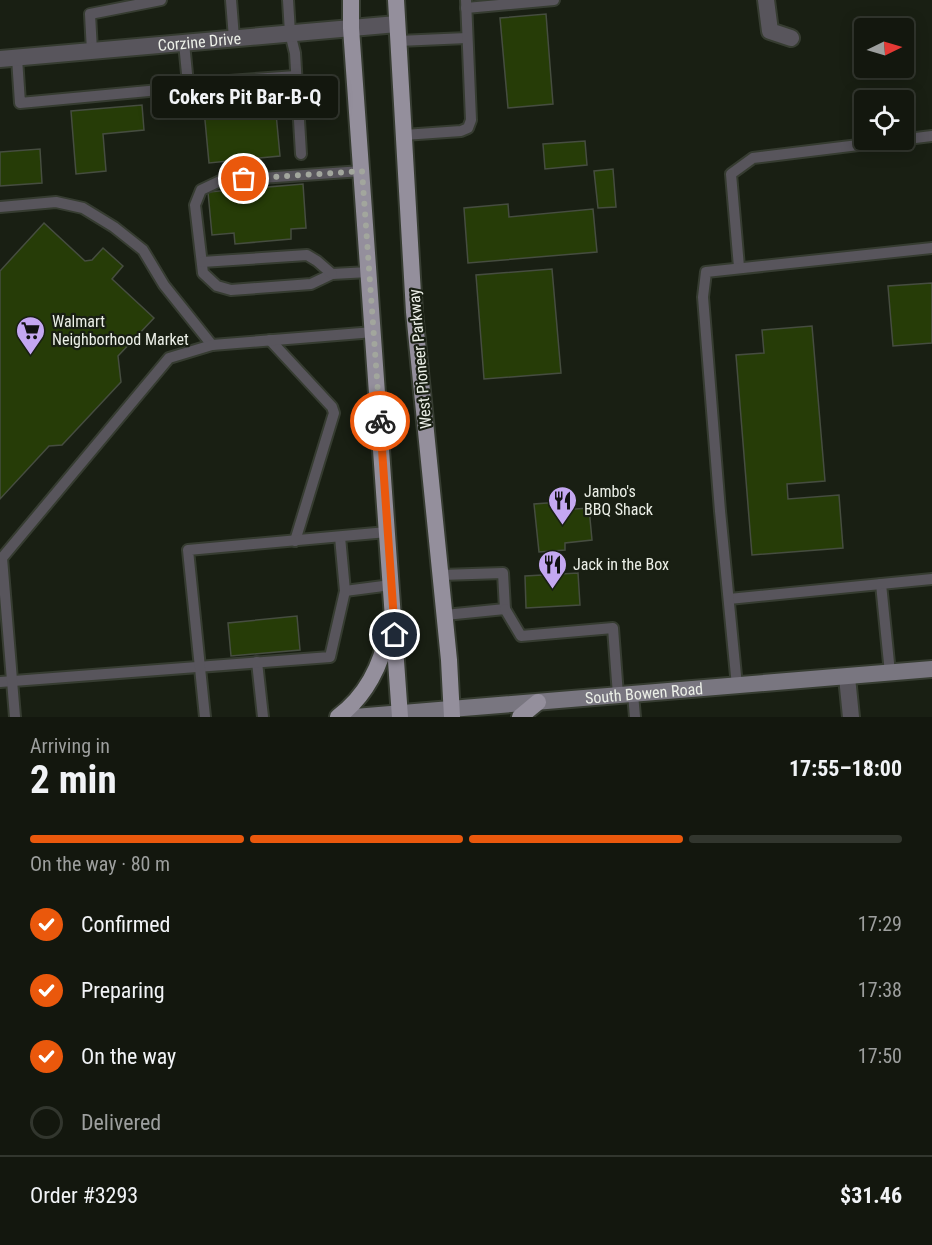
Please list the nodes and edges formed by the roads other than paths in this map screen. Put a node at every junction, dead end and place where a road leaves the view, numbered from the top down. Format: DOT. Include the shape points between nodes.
graph roads {
  1 [pos="161,0"];
  2 [pos="231,0"];
  3 [pos="288,0"];
  4 [pos="351,0"];
  5 [pos="396,0"];
  6 [pos="554,0"];
  7 [pos="766,0"];
  8 [pos="466,4"];
  9 [pos="397,24"];
  10 [pos="351,28"];
  11 [pos="290,33"];
  12 [pos="467,38"];
  13 [pos="791,38"];
  14 [pos="234,39"];
  15 [pos="398,41"];
  16 [pos="184,43"];
  17 [pos="92,51"];
  18 [pos="8,58"];
  19 [pos="296,76"];
  20 [pos="188,84"];
  21 [pos="404,135"];
  22 [pos="932,136"];
  23 [pos="301,154"];
  24 [pos="362,171"];
  25 [pos="0,207"];
  26 [pos="932,248"];
  27 [pos="202,262"];
  28 [pos="739,267"];
  29 [pos="369,272"];
  30 [pos="332,274"];
  31 [pos="374,332"];
  32 [pos="270,340"];
  33 [pos="212,345"];
  34 [pos="387,532"];
  35 [pos="340,537"];
  36 [pos="295,541"];
  37 [pos="441,575"];
  38 [pos="932,579"];
  39 [pos="881,584"];
  40 [pos="391,585"];
  41 [pos="345,591"];
  42 [pos="729,598"];
  43 [pos="392,603"];
  44 [pos="504,609"];
  45 [pos="445,615"];
  46 [pos="257,662"];
  47 [pos="200,666"];
  48 [pos="932,669"];
  49 [pos="890,673"];
  50 [pos="847,677"];
  51 [pos="12,681"];
  52 [pos="0,682"];
  53 [pos="737,686"];
  54 [pos="626,695"];
  55 [pos="538,702"];
  56 [pos="452,713"];
  57 [pos="400,715"];
  58 [pos="15,717"];
  59 [pos="205,717"];
  60 [pos="263,717"];
  61 [pos="338,717"];
  62 [pos="355,717"];
  63 [pos="520,717"];
  64 [pos="635,717"];
  65 [pos="851,717"];
  1 -- 17 [label="lane" via="90,14"];
  2 -- 14 [label="lane"];
  3 -- 11 [label="lane"];
  4 -- 10 [label="main road"];
  5 -- 9 [label="main road, West Pioneer Parkway"];
  6 -- 8 [label="lane"];
  7 -- 13 [label="street" via="770,31"];
  8 -- 12 [label="lane"];
  9 -- 10 [label="street, Corzine Drive"];
  9 -- 15 [label="main road, West Pioneer Parkway"];
  10 -- 11 [label="street, Corzine Drive"];
  10 -- 24 [label="main road"];
  11 -- 14 [label="street, Corzine Drive"];
  11 -- 19 [label="lane"];
  12 -- 15 [label="lane"];
  12 -- 21 [label="lane" via="471,120 468,128"];
  14 -- 16 [label="street, Corzine Drive"];
  15 -- 21 [label="main road, West Pioneer Parkway"];
  16 -- 17 [label="street, Corzine Drive"];
  16 -- 20 [label="lane"];
  17 -- 18 [label="street, Corzine Drive"];
  18 -- 20 [label="lane" via="20,103"];
  19 -- 20 [label="lane"];
  19 -- 23 [label="lane"];
  21 -- 37 [label="main road, West Pioneer Parkway" via="414,312"];
  22 -- 28 [label="lane" via="753,158 731,174"];
  24 -- 27 [label="lane" via="220,181 201,190 195,206"];
  24 -- 29 [label="main road"];
  25 -- 33 [label="lane" via="56,202 83,208 114,227 143,250 164,285"];
  26 -- 28 [label="lane"];
  27 -- 30 [label="lane" via="307,255"];
  27 -- 30 [label="lane" via="203,273 217,286 231,290 311,284"];
  28 -- 42 [label="lane" via="706,272 703,297"];
  29 -- 30 [label="lane"];
  29 -- 31 [label="main road"];
  31 -- 32 [label="lane"];
  31 -- 34 [label="main road"];
  32 -- 33 [label="lane"];
  32 -- 36 [label="lane" via="334,413"];
  33 -- 51 [label="lane" via="169,358 2,558"];
  34 -- 35 [label="lane"];
  34 -- 40 [label="main road"];
  35 -- 36 [label="lane"];
  35 -- 41 [label="lane"];
  36 -- 47 [label="lane" via="188,550"];
  37 -- 44 [label="lane" via="503,573"];
  37 -- 45 [label="main road, West Pioneer Parkway"];
  38 -- 39 [label="lane"];
  39 -- 42 [label="lane"];
  39 -- 49 [label="lane"];
  40 -- 41 [label="lane"];
  40 -- 43 [label="main road"];
  41 -- 46 [label="lane" via="330,657"];
  42 -- 53 [label="lane"];
  43 -- 57 [label="main road"];
  43 -- 61 [label="main road" via="384,653 366,688"];
  44 -- 45 [label="lane"];
  44 -- 54 [label="lane" via="521,636 613,628"];
  45 -- 56 [label="main road, West Pioneer Parkway"];
  46 -- 47 [label="lane"];
  46 -- 60 [label="lane"];
  47 -- 51 [label="lane"];
  47 -- 59 [label="lane"];
  48 -- 49 [label="main road, South Bowen Road"];
  49 -- 50 [label="main road, South Bowen Road"];
  50 -- 53 [label="main road, South Bowen Road"];
  50 -- 65 [label="street"];
  51 -- 52 [label="lane"];
  51 -- 58 [label="lane"];
  53 -- 54 [label="main road, South Bowen Road"];
  54 -- 55 [label="main road, South Bowen Road"];
  54 -- 64 [label="lane"];
  55 -- 56 [label="main road, South Bowen Road"];
  55 -- 63 [label="main road"];
  56 -- 57 [label="main road, South Bowen Road"];
  57 -- 62 [label="main road, South Bowen Road"];
}
